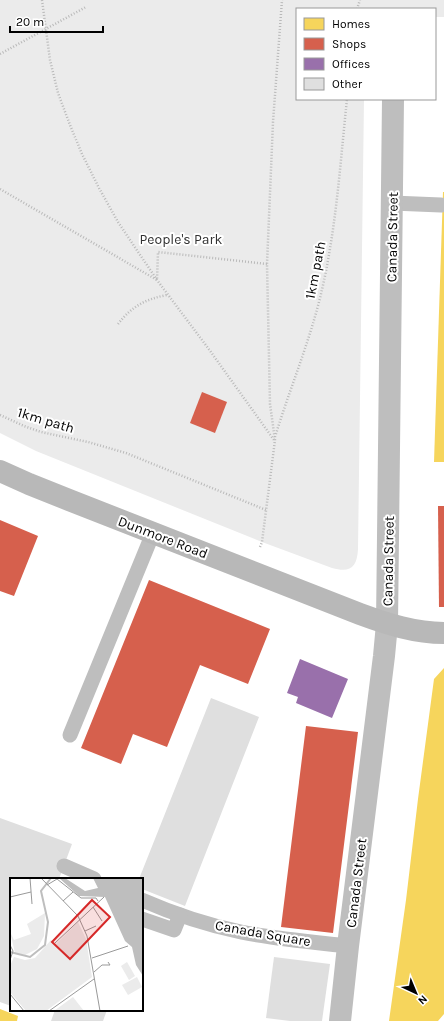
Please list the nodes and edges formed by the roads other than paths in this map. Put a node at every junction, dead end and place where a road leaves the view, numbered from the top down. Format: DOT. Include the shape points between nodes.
graph roads {
  1 [pos="393,100"];
  2 [pos="392,202"];
  3 [pos="441,205"];
  4 [pos="0,471"];
  5 [pos="153,533"];
  6 [pos="387,624"];
  7 [pos="444,633"];
  8 [pos="70,735"];
  9 [pos="64,866"];
  10 [pos="92,878"];
  11 [pos="143,900"];
  12 [pos="180,915"];
  13 [pos="143,920"];
  14 [pos="348,946"];
  15 [pos="340,1021"];
  1 -- 2 [label="street, Canada Street"];
  2 -- 3 [label="lane"];
  2 -- 6 [label="street, Canada Street"];
  4 -- 5 [label="main road, Dunmore Road"];
  5 -- 6 [label="main road, Dunmore Road"];
  5 -- 8 [label="lane"];
  6 -- 7 [label="main road, Dunmore Road"];
  6 -- 14 [label="street, Canada Street"];
  9 -- 10 [label="lane"];
  11 -- 12 [label="lane, Canada Square"];
  12 -- 13 [label="lane" via="174,930"];
  12 -- 14 [label="lane, Canada Square" via="243,932"];
  14 -- 15 [label="street, Canada Street"];
}
